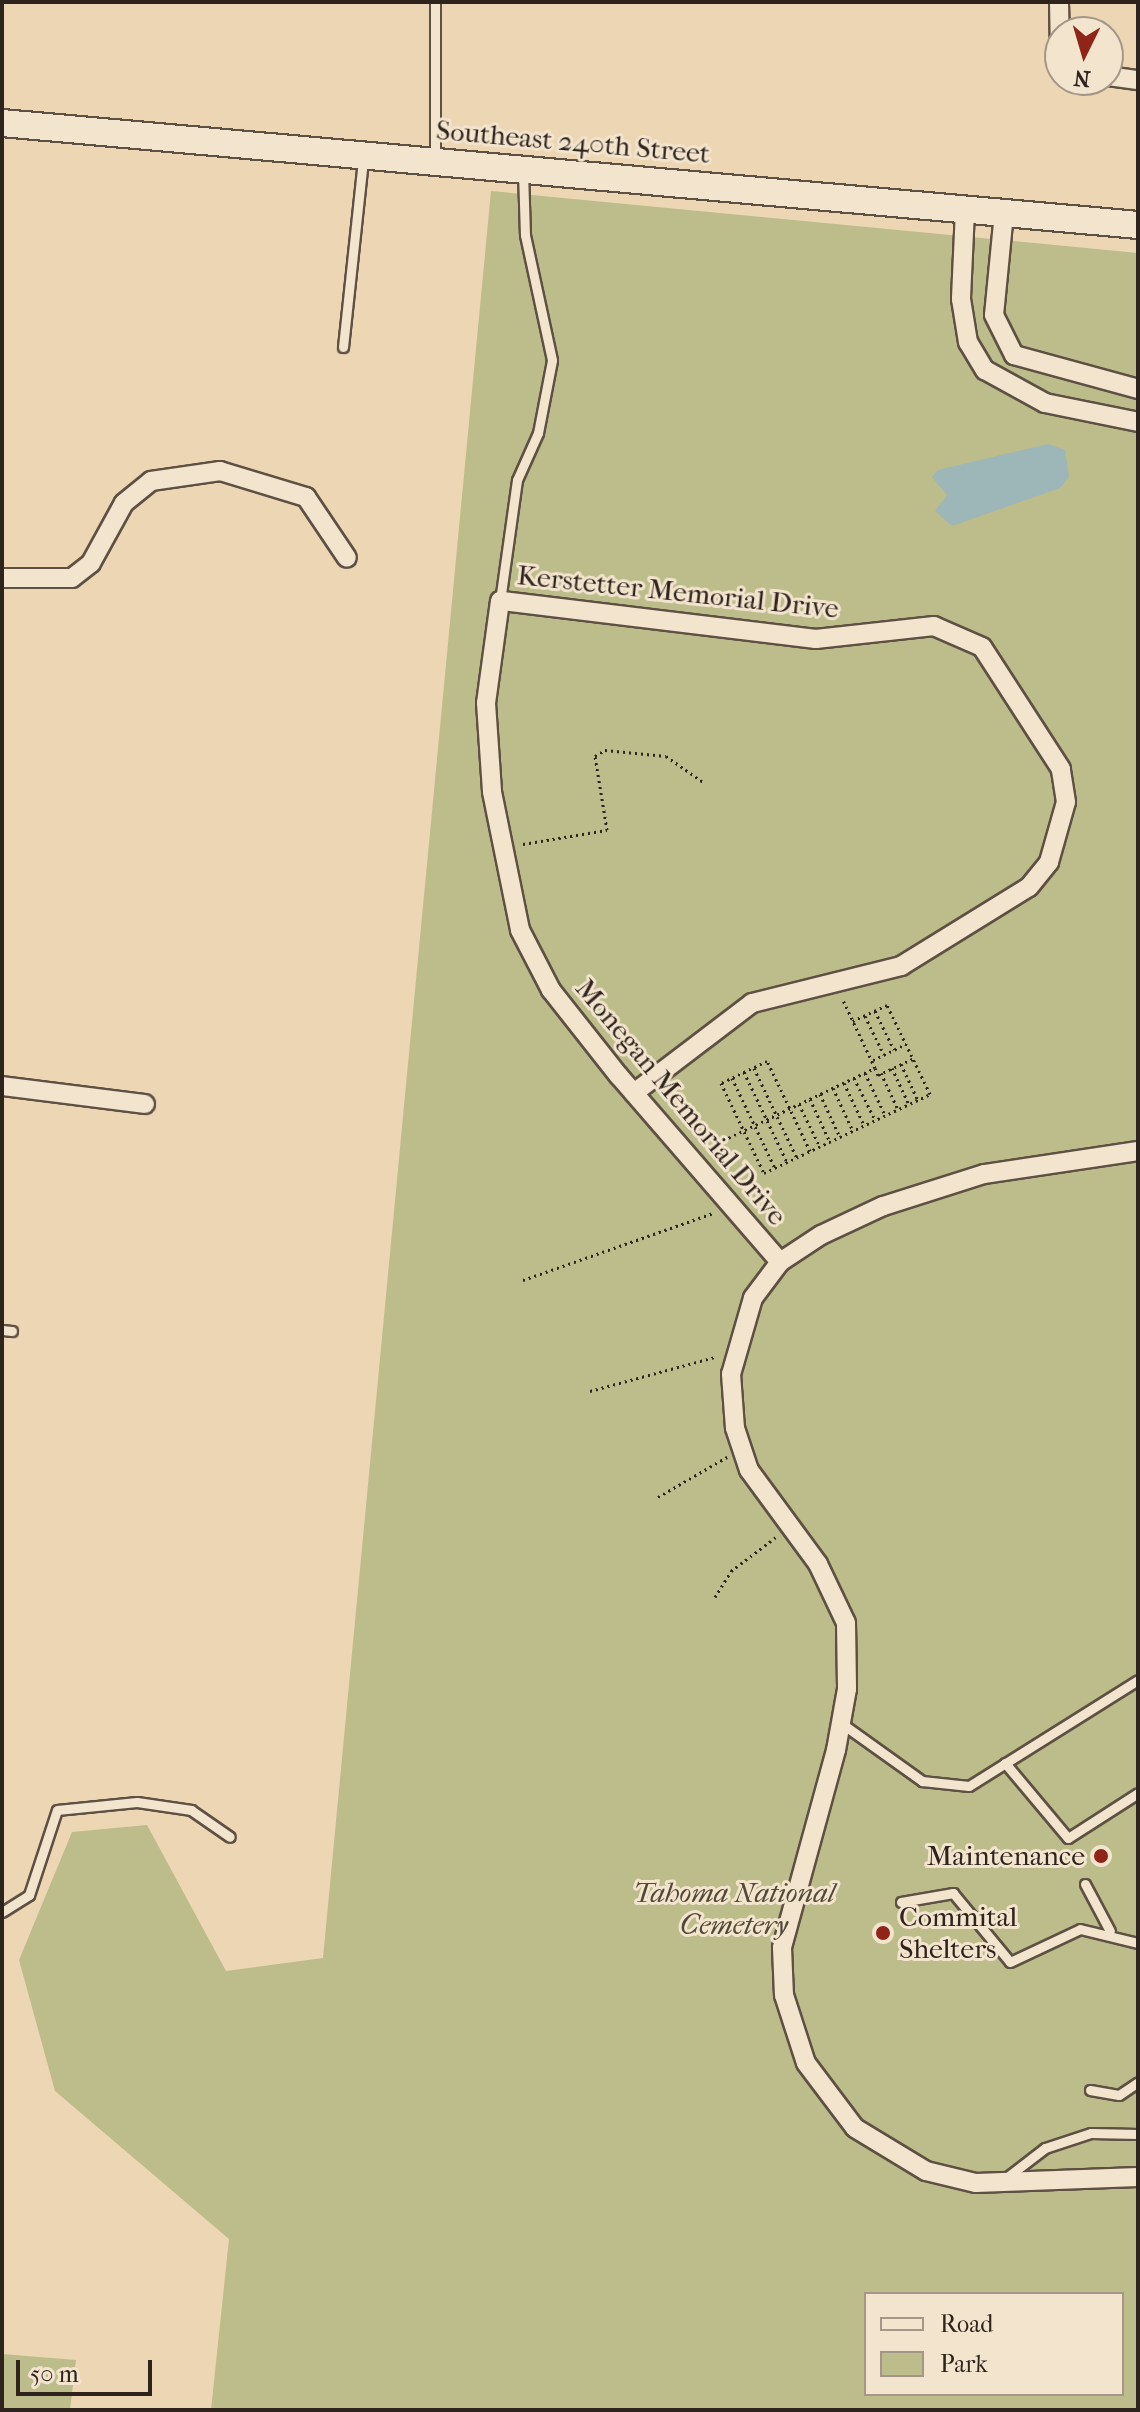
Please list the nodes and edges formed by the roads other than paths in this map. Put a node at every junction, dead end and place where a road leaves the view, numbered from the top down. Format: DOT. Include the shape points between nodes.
graph roads {
  1 [pos="435,2"];
  2 [pos="2,123"];
  3 [pos="364,156"];
  4 [pos="435,162"];
  5 [pos="523,170"];
  6 [pos="965,210"];
  7 [pos="1004,213"];
  8 [pos="1138,225"];
  9 [pos="961,276"];
  10 [pos="997,281"];
  11 [pos="343,347"];
  12 [pos="1132,388"];
  13 [pos="1129,420"];
  14 [pos="347,558"];
  15 [pos="2,578"];
  16 [pos="500,601"];
  17 [pos="2,1086"];
  18 [pos="634,1093"];
  19 [pos="145,1104"];
  20 [pos="1138,1151"];
  21 [pos="780,1262"];
  22 [pos="1138,1680"];
  23 [pos="841,1723"];
  24 [pos="1005,1763"];
  25 [pos="1138,1793"];
  26 [pos="230,1837"];
  27 [pos="1085,1884"];
  28 [pos="901,1902"];
  29 [pos="2,1912"];
  30 [pos="1110,1931"];
  31 [pos="1138,1943"];
  32 [pos="1138,2082"];
  33 [pos="1090,2090"];
  34 [pos="1138,2134"];
  35 [pos="1138,2177"];
  36 [pos="1000,2183"];
  1 -- 4 [label="lane"];
  2 -- 3 [label="main road, Southeast 240th Street"];
  3 -- 4 [label="main road, Southeast 240th Street"];
  3 -- 11 [label="lane"];
  4 -- 5 [label="main road, Southeast 240th Street"];
  5 -- 6 [label="main road, Southeast 240th Street"];
  5 -- 16 [label="lane" via="525,235 552,360 538,433 517,480"];
  6 -- 7 [label="main road, Southeast 240th Street"];
  6 -- 9 [label="street"];
  7 -- 8 [label="main road, Southeast 240th Street"];
  7 -- 10 [label="street"];
  9 -- 10 [label="street"];
  9 -- 13 [label="street" via="968,342 985,370 1045,403"];
  10 -- 12 [label="street" via="994,315 1014,355"];
  12 -- 13 [label="street"];
  14 -- 15 [label="street" via="306,497 260,479 207,472 151,481 124,503 91,563 72,578"];
  16 -- 18 [label="street, Monegan Memorial Drive" via="486,703 499,848 520,930 551,990"];
  16 -- 18 [label="street, Kerstetter Memorial Drive" via="816,639 934,626 982,647 1061,769 1066,802 1049,862 1029,887 901,966 752,1003"];
  17 -- 19 [label="street"];
  18 -- 21 [label="street, Monegan Memorial Drive"];
  20 -- 21 [label="street" via="984,1174 883,1206"];
  21 -- 23 [label="street" via="753,1298 735,1354 735,1428 742,1450 788,1528 818,1564 846,1623"];
  22 -- 24 [label="lane"];
  23 -- 24 [label="lane" via="922,1781 969,1786"];
  23 -- 36 [label="street" via="782,1948 792,2025 806,2063 855,2128 926,2171"];
  24 -- 25 [label="lane" via="1068,1838"];
  26 -- 29 [label="lane" via="191,1810 137,1802 57,1810 29,1895"];
  27 -- 30 [label="lane"];
  28 -- 30 [label="lane" via="953,1893 1010,1962 1080,1929"];
  30 -- 31 [label="lane"];
  32 -- 33 [label="lane" via="1119,2095"];
  34 -- 36 [label="lane" via="1091,2133 1045,2148"];
  35 -- 36 [label="street"];
}
